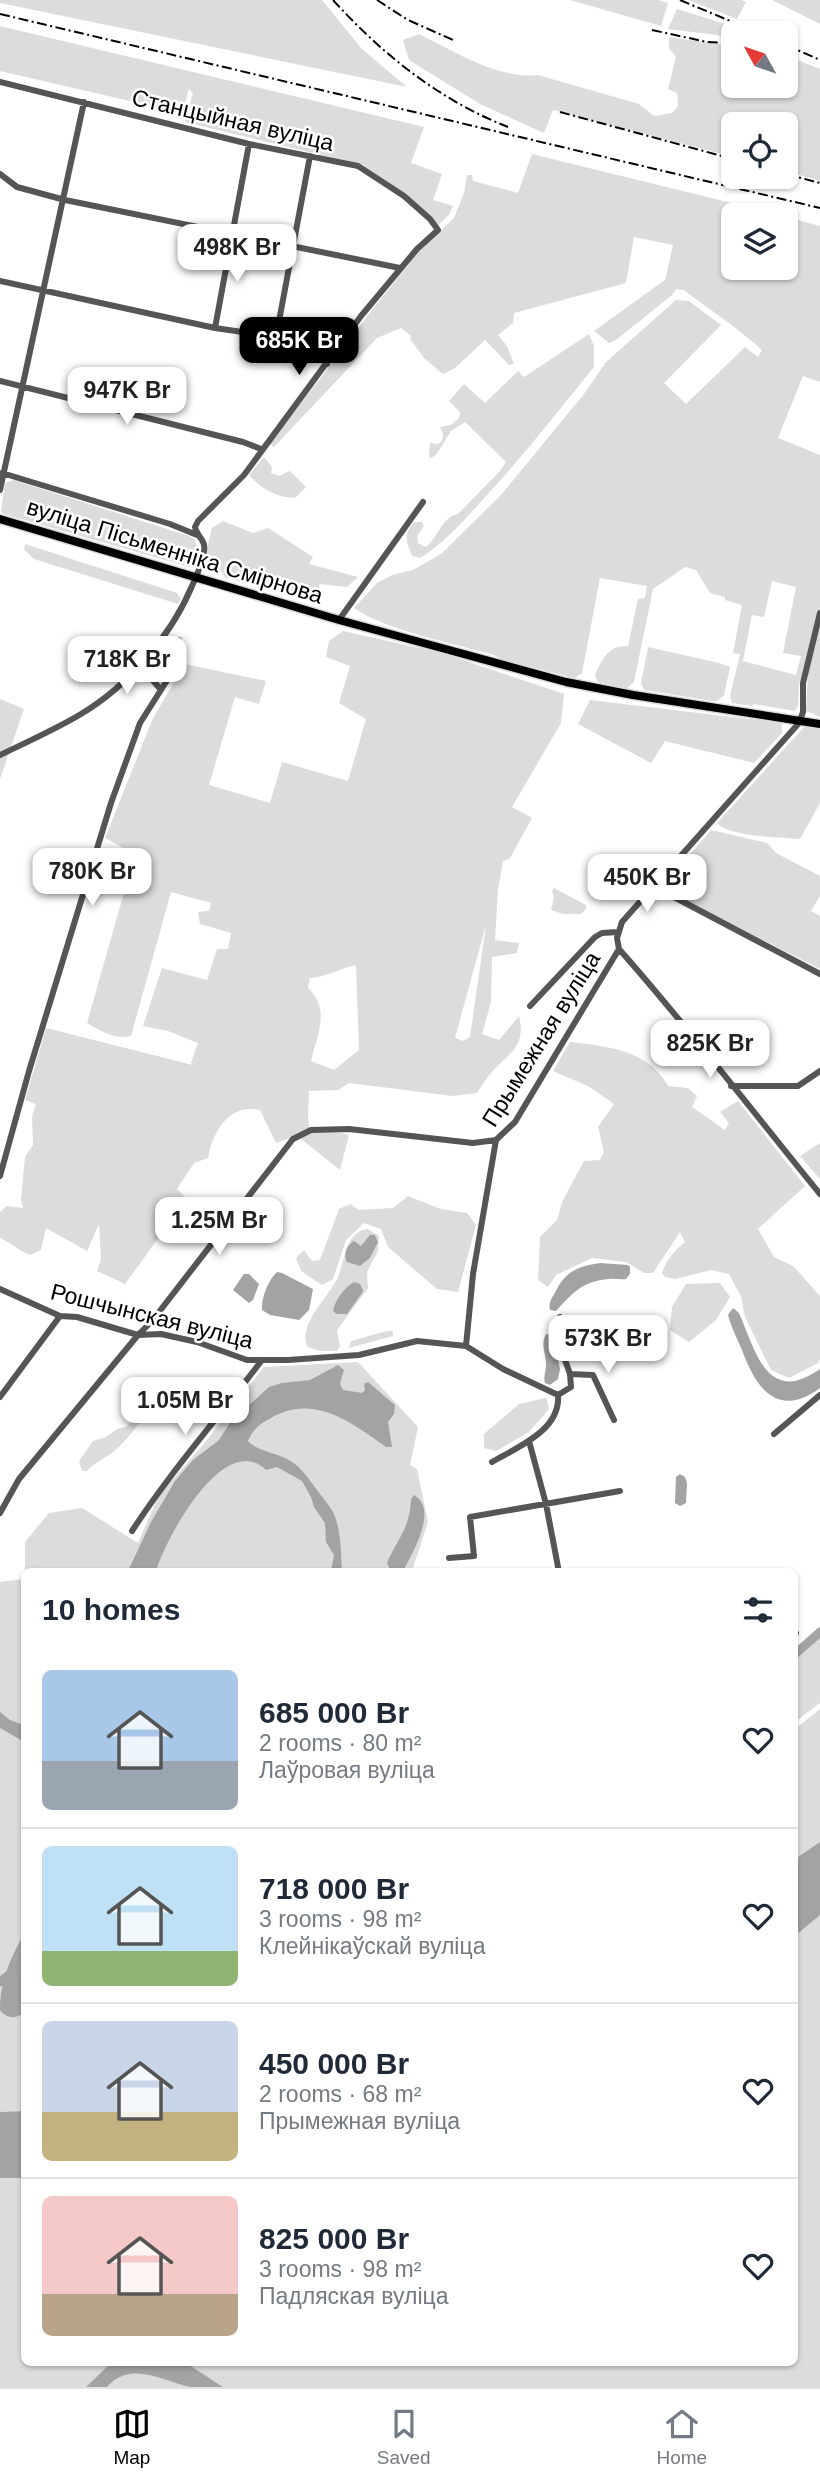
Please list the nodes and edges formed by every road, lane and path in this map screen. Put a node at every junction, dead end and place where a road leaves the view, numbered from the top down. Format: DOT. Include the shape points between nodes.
graph roads {
  1 [pos="0,82"];
  2 [pos="84,102"];
  3 [pos="249,144"];
  4 [pos="310,156"];
  5 [pos="0,174"];
  6 [pos="65,200"];
  7 [pos="234,234"];
  8 [pos="293,248"];
  9 [pos="400,268"];
  10 [pos="0,281"];
  11 [pos="44,291"];
  12 [pos="215,328"];
  13 [pos="276,337"];
  14 [pos="327,364"];
  15 [pos="0,381"];
  16 [pos="23,386"];
  17 [pos="261,449"];
  18 [pos="2,473"];
  19 [pos="0,490"];
  20 [pos="424,502"];
  21 [pos="0,519"];
  22 [pos="197,535"];
  23 [pos="196,576"];
  24 [pos="820,613"];
  25 [pos="339,620"];
  26 [pos="179,640"];
  27 [pos="139,664"];
  28 [pos="161,690"];
  29 [pos="801,719"];
  30 [pos="820,724"];
  31 [pos="0,755"];
  32 [pos="653,886"];
  33 [pos="618,932"];
  34 [pos="619,949"];
  35 [pos="820,974"];
  36 [pos="530,1006"];
  37 [pos="820,1071"];
  38 [pos="731,1086"];
  39 [pos="496,1140"];
  40 [pos="0,1177"];
  41 [pos="820,1194"];
  42 [pos="0,1289"];
  43 [pos="60,1316"];
  44 [pos="561,1317"];
  45 [pos="138,1335"];
  46 [pos="466,1346"];
  47 [pos="262,1360"];
  48 [pos="570,1374"];
  49 [pos="558,1395"];
  50 [pos="820,1395"];
  51 [pos="0,1397"];
  52 [pos="614,1420"];
  53 [pos="774,1434"];
  54 [pos="529,1441"];
  55 [pos="492,1462"];
  56 [pos="620,1491"];
  57 [pos="546,1504"];
  58 [pos="0,1513"];
  59 [pos="132,1531"];
  60 [pos="449,1558"];
  61 [pos="558,1568"];
  1 -- 2 [label="street, Станцыйная вуліца"];
  2 -- 3 [label="street, Станцыйная вуліца"];
  2 -- 6 [label="street"];
  3 -- 4 [label="street, Станцыйная вуліца"];
  3 -- 7 [label="street"];
  4 -- 8 [label="street"];
  4 -- 9 [label="street, Станцыйная вуліца" via="368,171 430,219 438,230"];
  5 -- 6 [label="street" via="17,187"];
  6 -- 7 [label="street"];
  6 -- 11 [label="street"];
  7 -- 8 [label="street"];
  7 -- 12 [label="street"];
  8 -- 9 [label="street"];
  8 -- 13 [label="street"];
  9 -- 14 [label="street"];
  10 -- 11 [label="street"];
  11 -- 12 [label="street"];
  11 -- 16 [label="street"];
  12 -- 13 [label="street"];
  13 -- 14 [label="street" via="310,345"];
  14 -- 17 [label="street"];
  15 -- 16 [label="street"];
  16 -- 17 [label="street"];
  16 -- 18 [label="street"];
  17 -- 22 [label="street" via="244,475 198,521"];
  18 -- 19 [label="street"];
  18 -- 22 [label="street, вуліца Пісьменніка Смірнова"];
  20 -- 25 [label="street, вуліца Пісьменніка Смірнова"];
  21 -- 23 [label="main road, вуліца Пісьменніка Смірнова"];
  22 -- 23 [label="street" via="204,550"];
  23 -- 25 [label="main road, вуліца Пісьменніка Смірнова"];
  23 -- 27 [label="street" via="181,610"];
  24 -- 29 [label="street" via="803,682"];
  25 -- 29 [label="main road, вуліца Пісьменніка Смірнова" via="589,688"];
  26 -- 28 [label="street"];
  27 -- 28 [label="street"];
  27 -- 31 [label="street" via="82,713"];
  28 -- 40 [label="street" via="140,723 111,803"];
  29 -- 30 [label="main road, вуліца Пісьменніка Смірнова"];
  29 -- 32 [label="street, Прымежная вуліца"];
  32 -- 33 [label="street, Прымежная вуліца"];
  32 -- 35 [label="street"];
  33 -- 34 [label="street, Прымежная вуліца"];
  33 -- 36 [label="street" via="595,937"];
  34 -- 38 [label="street"];
  34 -- 39 [label="street, Прымежная вуліца" via="515,1122"];
  37 -- 38 [label="street" via="798,1086"];
  38 -- 41 [label="street"];
  39 -- 45 [label="street" via="473,1143 349,1129 311,1130 293,1139"];
  39 -- 46 [label="street, Прымежная вуліца" via="473,1273"];
  42 -- 43 [label="street, Рошчынская вуліца"];
  43 -- 45 [label="street, Рошчынская вуліца"];
  43 -- 51 [label="street"];
  44 -- 48 [label="street" via="558,1340"];
  45 -- 47 [label="street, Рошчынская вуліца" via="161,1334 247,1360"];
  45 -- 58 [label="street" via="19,1479"];
  46 -- 47 [label="street, Рошчынская вуліца" via="416,1341 359,1355"];
  46 -- 49 [label="street"];
  47 -- 59 [label="street" via="156,1493"];
  48 -- 49 [label="street" via="571,1387"];
  48 -- 52 [label="street" via="593,1375"];
  49 -- 54 [label="street" via="559,1408 547,1427"];
  50 -- 53 [label="street"];
  54 -- 55 [label="street"];
  54 -- 57 [label="street"];
  56 -- 57 [label="street"];
  57 -- 60 [label="street" via="470,1517 474,1556"];
  57 -- 61 [label="street"];
}
